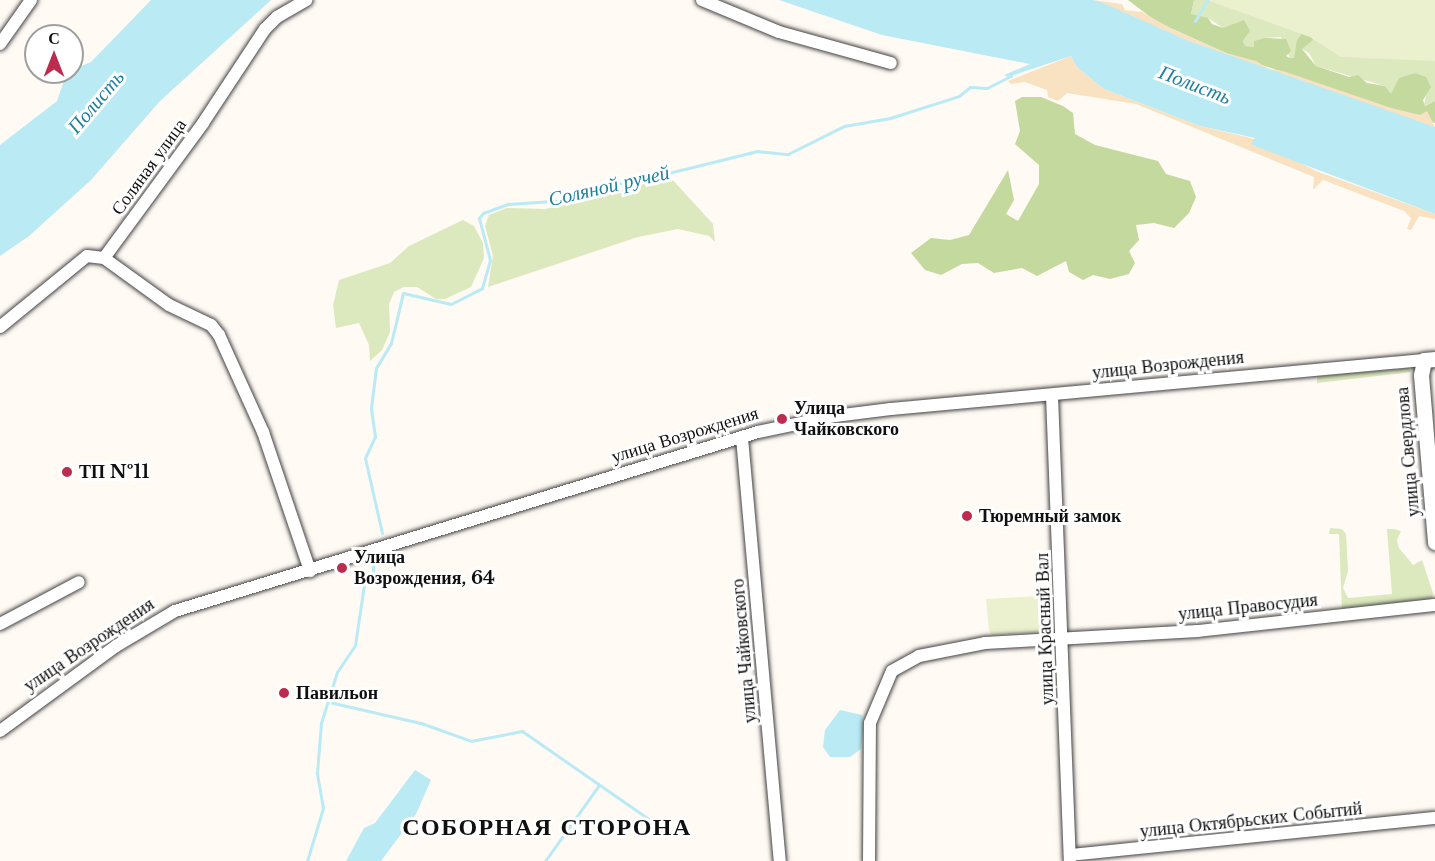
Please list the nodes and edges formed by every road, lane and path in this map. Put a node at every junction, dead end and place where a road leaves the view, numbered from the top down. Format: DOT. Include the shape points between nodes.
graph roads {
  1 [pos="31,0"];
  2 [pos="306,0"];
  3 [pos="702,0"];
  4 [pos="0,44"];
  5 [pos="891,63"];
  6 [pos="104,258"];
  7 [pos="0,327"];
  8 [pos="1430,359"];
  9 [pos="1052,396"];
  10 [pos="742,438"];
  11 [pos="1435,542"];
  12 [pos="310,571"];
  13 [pos="79,582"];
  14 [pos="1435,605"];
  15 [pos="0,624"];
  16 [pos="1064,640"];
  17 [pos="0,731"];
  18 [pos="1435,818"];
  19 [pos="1070,858"];
  20 [pos="780,861"];
  21 [pos="869,861"];
  1 -- 4 [label="street"];
  2 -- 6 [label="street, Соляная улица" via="265,29 203,123"];
  3 -- 5 [label="street" via="778,32"];
  6 -- 7 [label="street" via="87,256"];
  6 -- 12 [label="street" via="169,305 211,325 219,335 263,432"];
  8 -- 9 [label="street, улица Возрождения"];
  8 -- 11 [label="street, улица Свердлова" via="1421,375"];
  9 -- 10 [label="street, улица Возрождения" via="835,416"];
  9 -- 16 [label="street, улица Красный Вал"];
  10 -- 12 [label="street, улица Возрождения"];
  10 -- 20 [label="street, улица Чайковского"];
  12 -- 17 [label="street, улица Возрождения" via="175,611 116,646"];
  13 -- 15 [label="street"];
  14 -- 16 [label="street, улица Правосудия" via="1198,631"];
  16 -- 19 [label="street, улица Красный Вал"];
  16 -- 21 [label="street, улица Правосудия" via="995,642 946,650 919,657 892,671 870,723"];
  18 -- 19 [label="street, улица Октябрьских Событий"];
}
